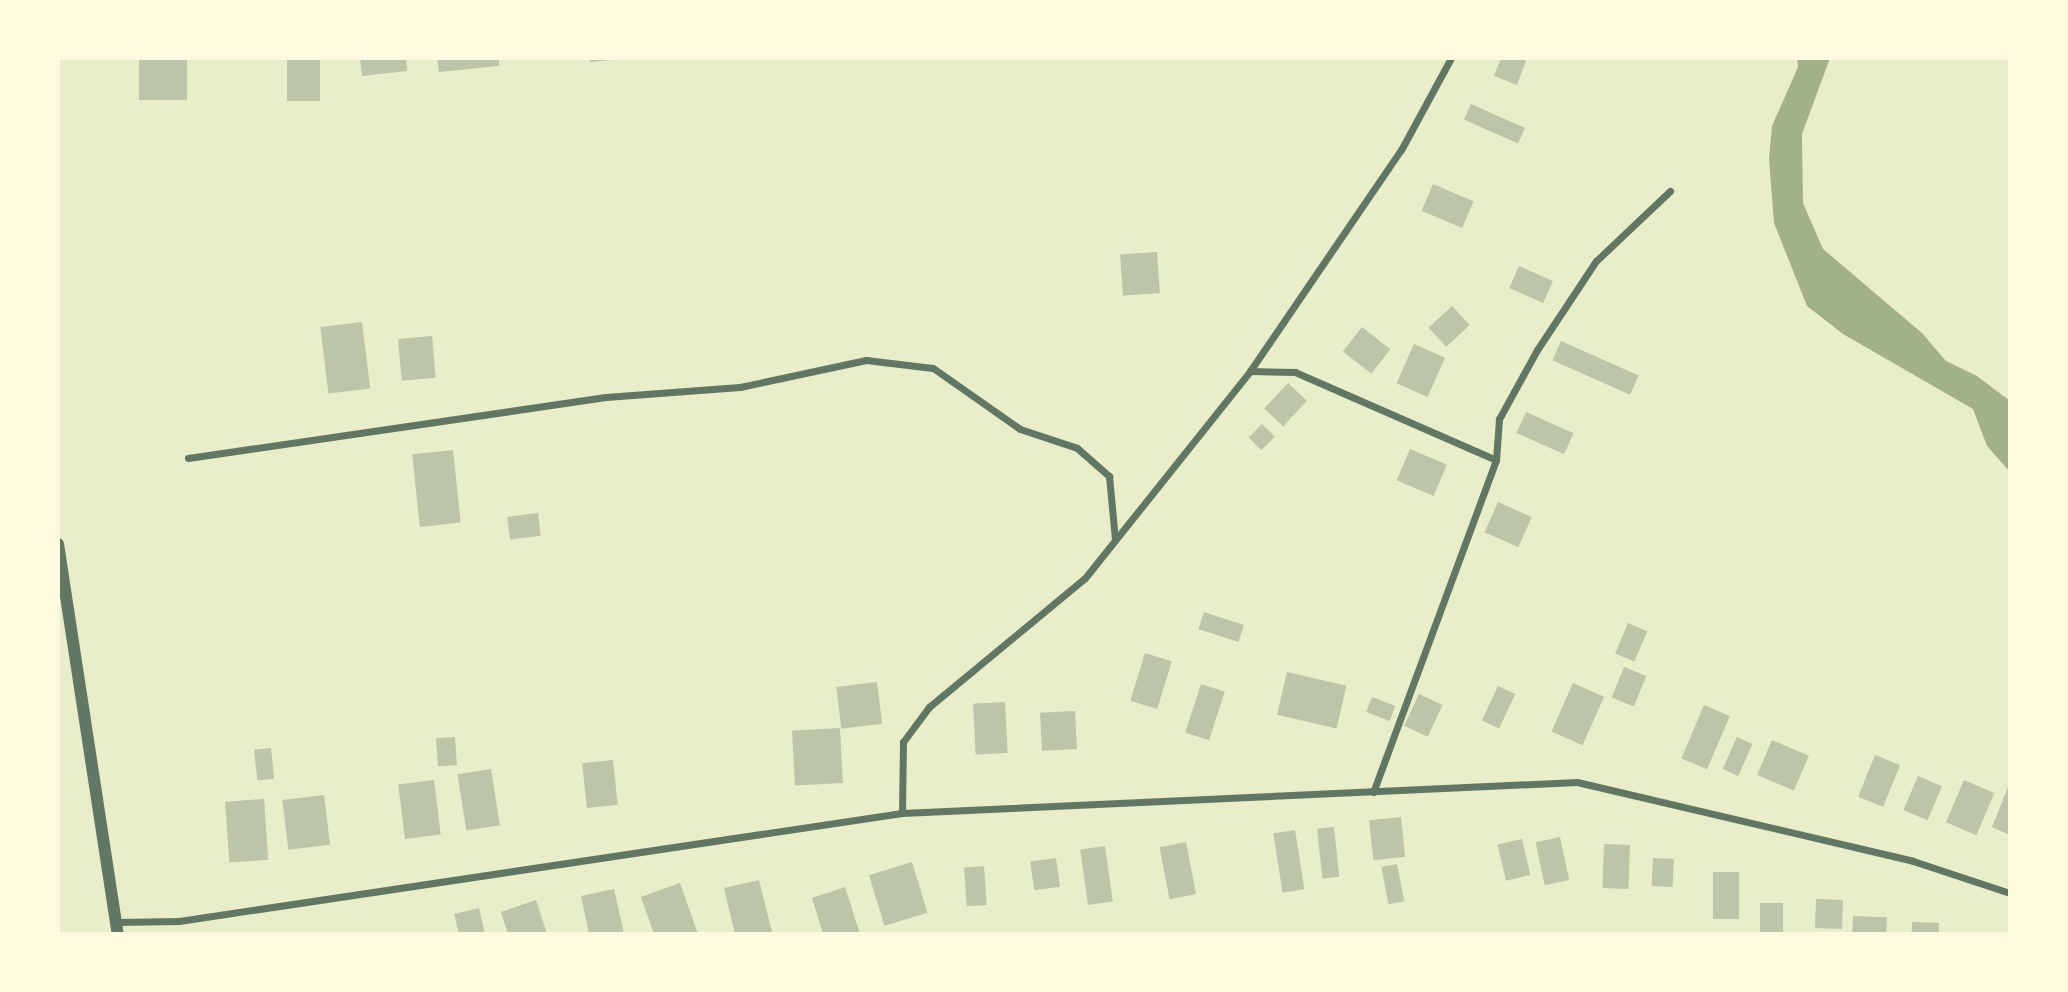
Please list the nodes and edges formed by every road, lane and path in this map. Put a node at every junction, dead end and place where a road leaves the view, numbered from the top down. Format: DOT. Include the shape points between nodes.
graph roads {
  1 [pos="1451,58"];
  2 [pos="1670,191"];
  3 [pos="1250,371"];
  4 [pos="188,458"];
  5 [pos="1496,460"];
  6 [pos="1115,540"];
  7 [pos="58,544"];
  8 [pos="1373,792"];
  9 [pos="902,813"];
  10 [pos="2010,893"];
  11 [pos="117,928"];
  1 -- 3 [label="street" via="1401,150"];
  2 -- 5 [label="street" via="1596,261 1499,419"];
  3 -- 5 [label="street" via="1295,372"];
  3 -- 6 [label="street"];
  4 -- 6 [label="street" via="606,397 740,387 866,360 933,368 1020,429 1077,447 1110,476"];
  5 -- 8 [label="street"];
  6 -- 9 [label="street" via="1086,578 929,707 904,743"];
  7 -- 11 [label="street"];
  8 -- 9 [label="street"];
  8 -- 10 [label="street" via="1577,782 1913,861"];
  9 -- 11 [label="street"];
}
